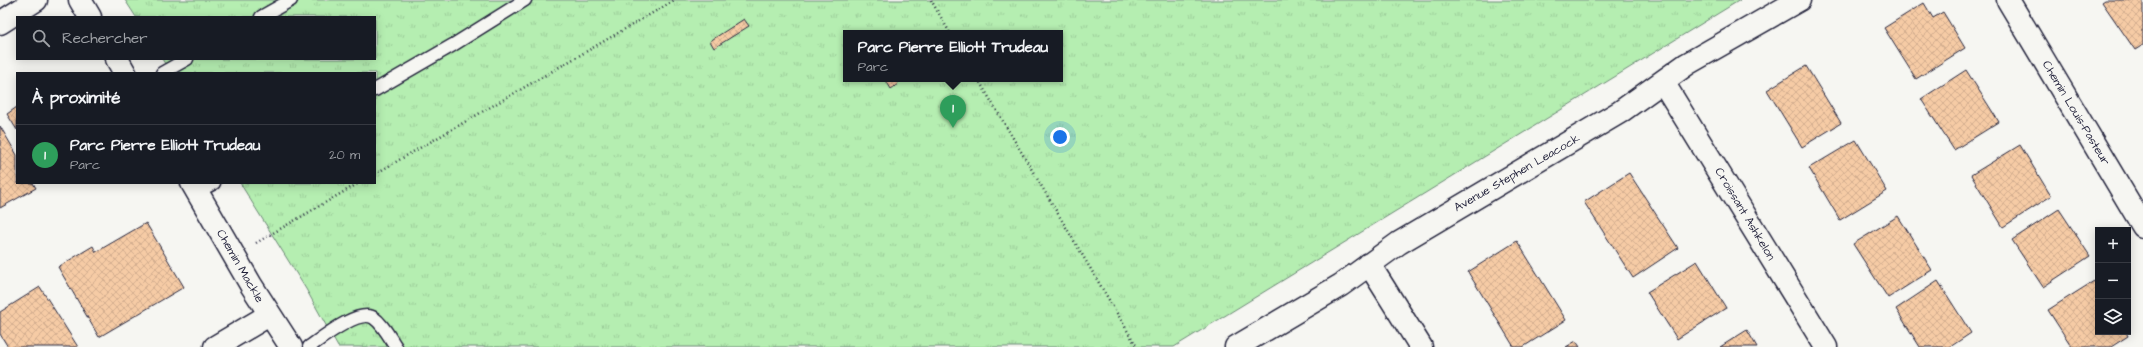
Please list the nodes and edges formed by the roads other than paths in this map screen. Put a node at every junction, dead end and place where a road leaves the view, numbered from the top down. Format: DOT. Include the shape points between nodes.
graph roads {
  1 [pos="36,0"];
  2 [pos="80,0"];
  3 [pos="292,0"];
  4 [pos="525,0"];
  5 [pos="1799,0"];
  6 [pos="2008,0"];
  7 [pos="89,16"];
  8 [pos="263,16"];
  9 [pos="0,23"];
  10 [pos="118,60"];
  11 [pos="185,60"];
  12 [pos="124,72"];
  13 [pos="164,72"];
  14 [pos="1663,82"];
  15 [pos="376,89"];
  16 [pos="201,186"];
  17 [pos="2143,226"];
  18 [pos="1368,264"];
  19 [pos="269,314"];
  20 [pos="215,347"];
  21 [pos="291,347"];
  22 [pos="309,347"];
  23 [pos="396,347"];
  24 [pos="1236,347"];
  25 [pos="1422,347"];
  26 [pos="1826,347"];
  1 -- 9 [label="street"];
  2 -- 7 [label="street"];
  3 -- 8 [label="lane"];
  4 -- 15 [label="lane"];
  5 -- 14 [label="street, Avenue Stephen Leacock" via="1688,64"];
  6 -- 17 [label="street, Chemin Louis-Pasteur"];
  10 -- 12 [label="street"];
  11 -- 13 [label="lane"];
  14 -- 18 [label="street, Avenue Stephen Leacock" via="1620,112 1431,223"];
  14 -- 26 [label="street, Croissant Ashkelon"];
  16 -- 19 [label="street, Chemin Mackle" via="235,255"];
  18 -- 24 [label="street, Avenue Stephen Leacock" via="1341,285"];
  18 -- 25 [label="street"];
  19 -- 20 [label="street"];
  19 -- 21 [label="street, Chemin Mackle"];
  22 -- 23 [label="lane" via="355,318 365,315 379,322"];
}
